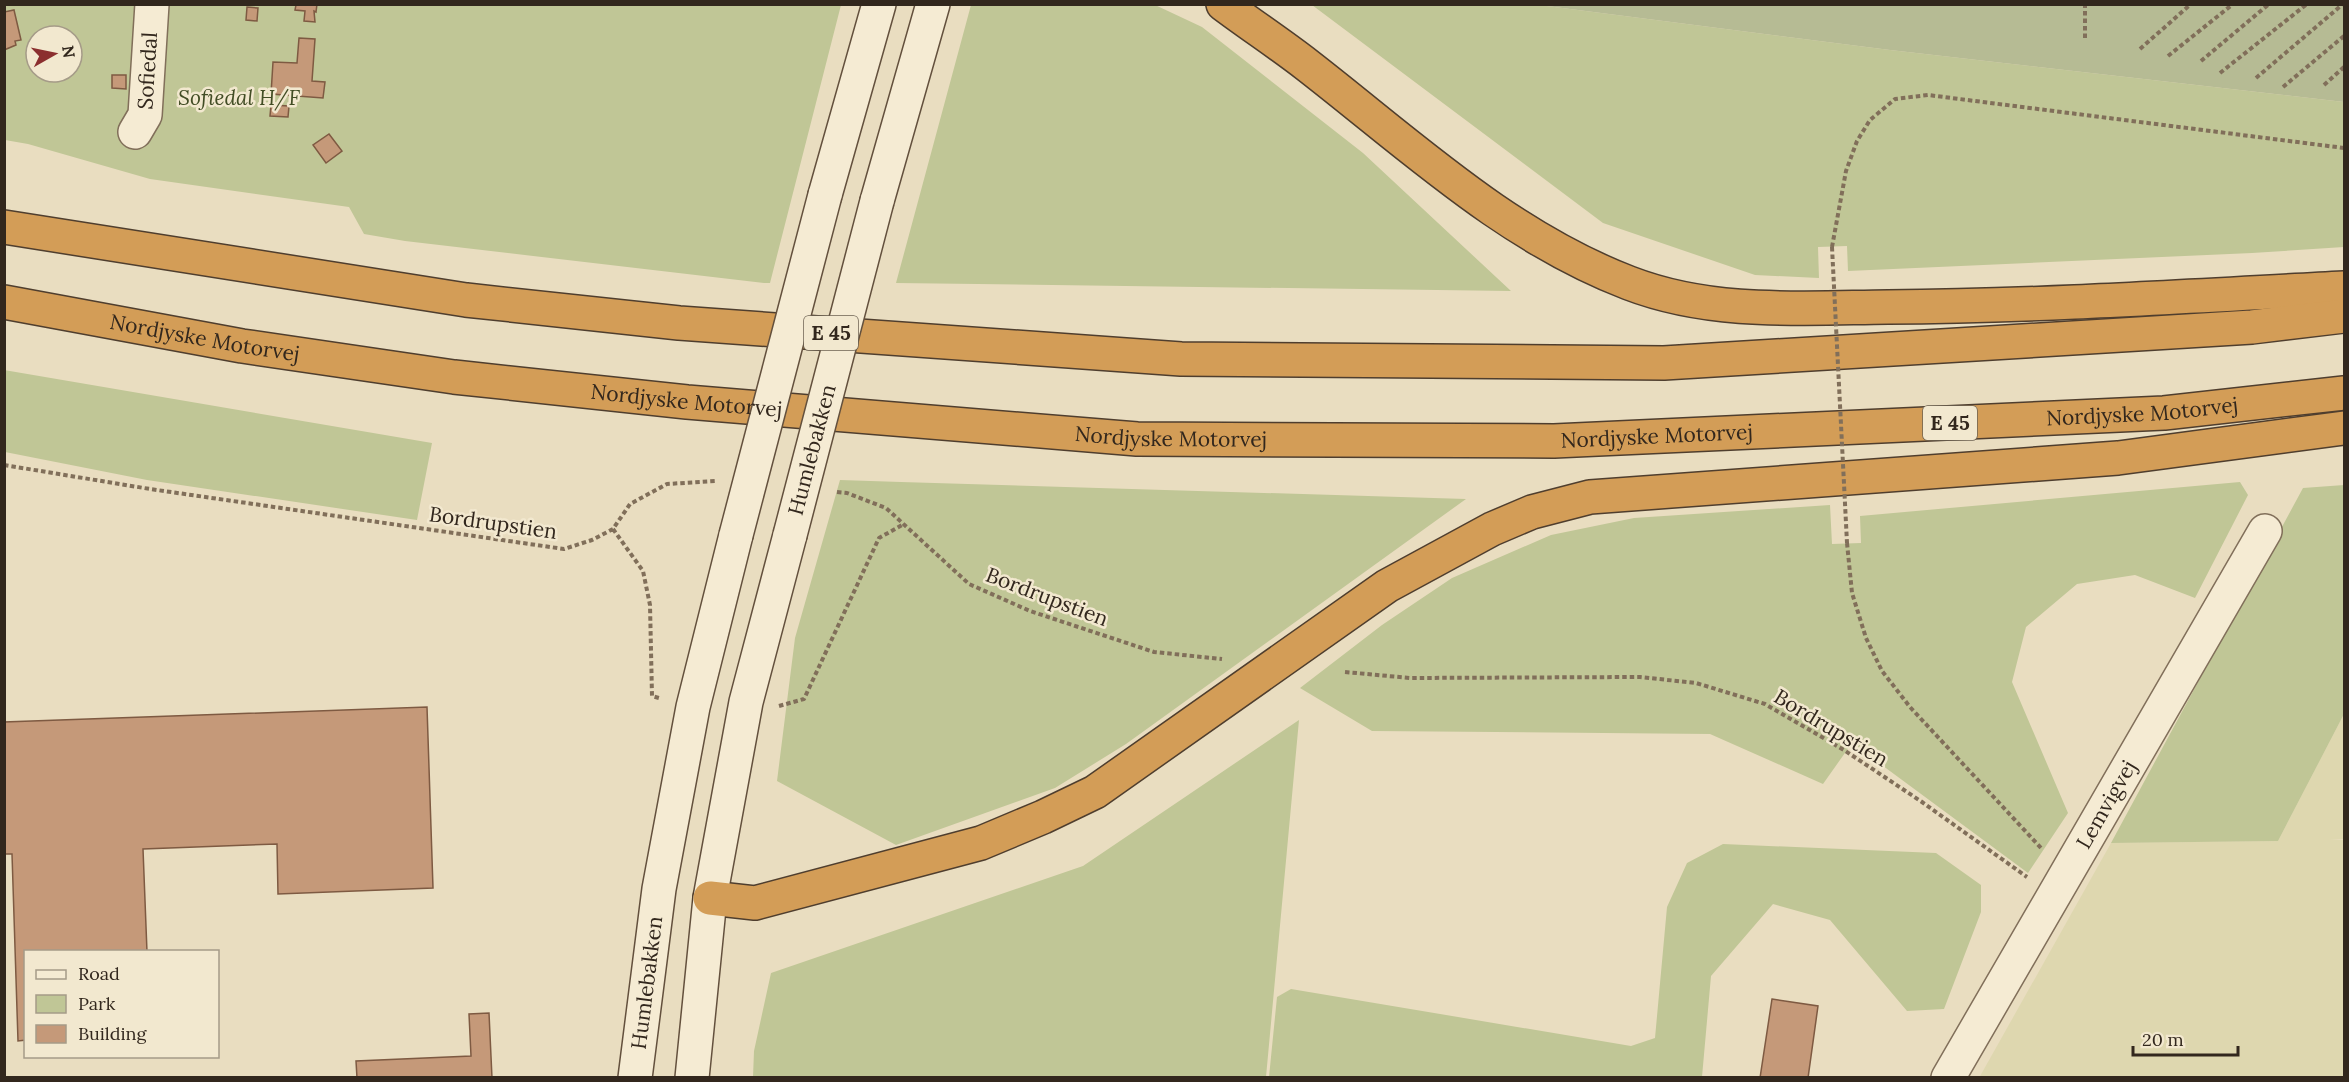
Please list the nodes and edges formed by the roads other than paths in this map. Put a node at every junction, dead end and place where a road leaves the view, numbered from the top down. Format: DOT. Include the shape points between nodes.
graph roads {
  1 [pos="152,4"];
  2 [pos="879,4"];
  3 [pos="933,4"];
  4 [pos="1223,4"];
  5 [pos="135,132"];
  6 [pos="4,227"];
  7 [pos="2344,288"];
  8 [pos="4,302"];
  9 [pos="2344,316"];
  10 [pos="2344,393"];
  11 [pos="2344,428"];
  12 [pos="2265,531"];
  13 [pos="659,889"];
  14 [pos="710,898"];
  15 [pos="635,1077"];
  16 [pos="692,1077"];
  17 [pos="1948,1077"];
  1 -- 5 [label="street, Sofiedal" via="145,115"];
  2 -- 13 [label="street, Humlebakken, bridge" via="825,195 693,707"];
  3 -- 14 [label="street, Humlebakken, bridge" via="877,201 746,702"];
  4 -- 7 [label="highway" via="1519,227 1598,269 1655,291 1718,306 1780,309 1990,306"];
  6 -- 9 [label="highway, E 45" via="466,300 679,323 1181,359 1664,363 2252,327"];
  8 -- 10 [label="highway, Nordjyske Motorvej / E 45" via="242,346 454,377 687,402 1137,439 1566,440 2164,413"];
  11 -- 14 [label="highway" via="2118,458 1590,497 1532,512 1492,529 1387,586 1095,792 1043,817 981,843 755,903"];
  12 -- 17 [label="street, Lemvigvej"];
  13 -- 14 [label="street, Humlebakken"];
  13 -- 15 [label="street, Humlebakken"];
  14 -- 16 [label="street, Humlebakken"];
}
